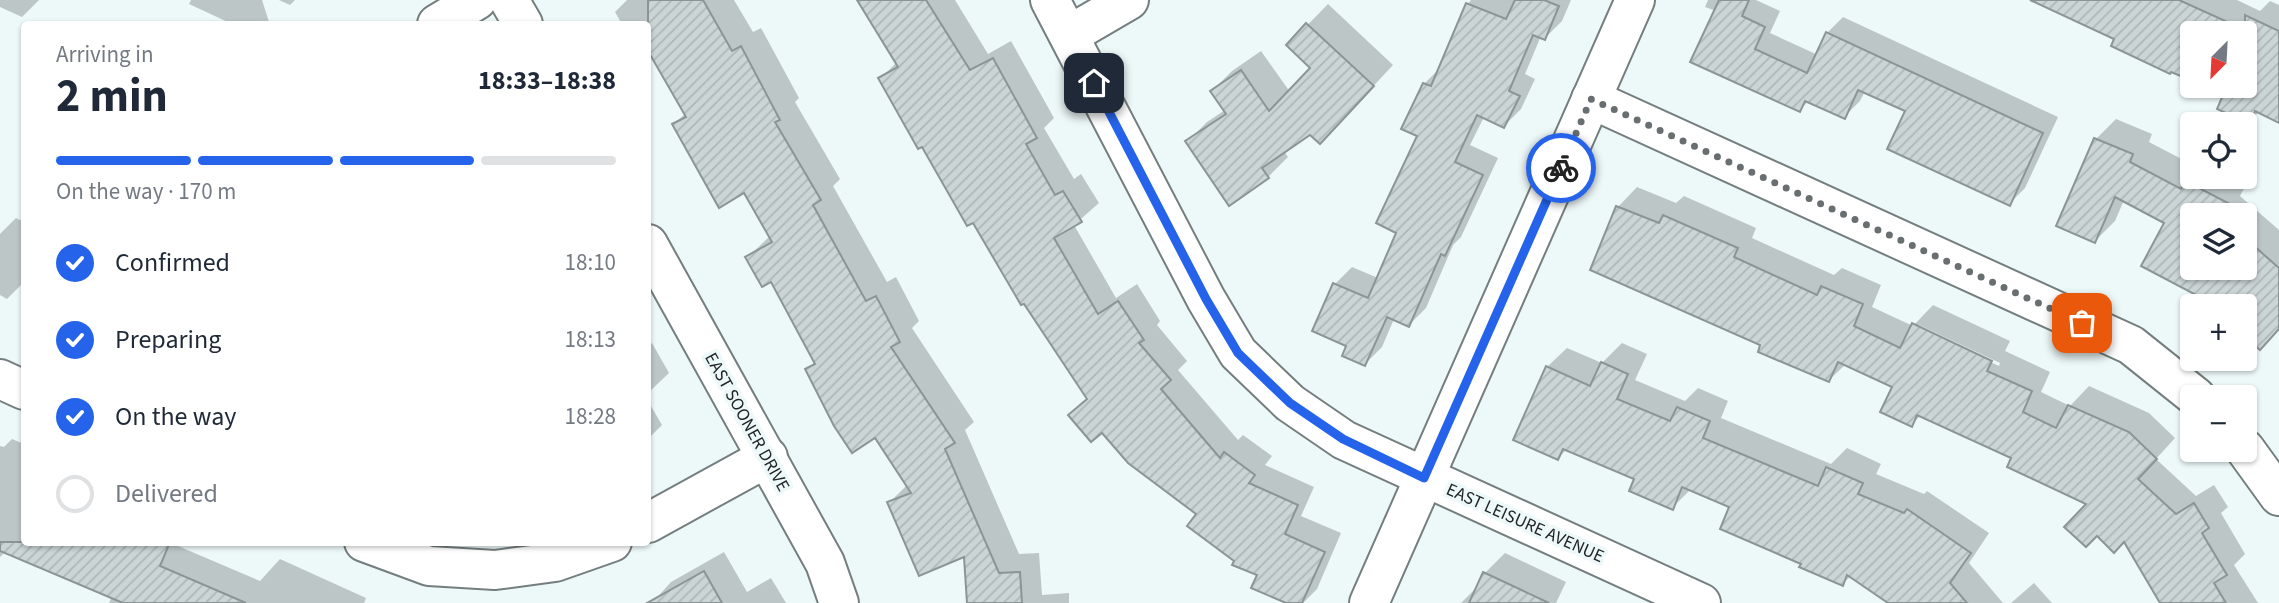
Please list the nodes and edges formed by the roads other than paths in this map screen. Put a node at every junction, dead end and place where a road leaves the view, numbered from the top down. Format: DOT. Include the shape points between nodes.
graph roads {
  1 [pos="477,0"];
  2 [pos="509,0"];
  3 [pos="1050,0"];
  4 [pos="1129,0"];
  5 [pos="1635,0"];
  6 [pos="442,21"];
  7 [pos="521,21"];
  8 [pos="1069,35"];
  9 [pos="1591,99"];
  10 [pos="651,249"];
  11 [pos="0,379"];
  12 [pos="2181,385"];
  13 [pos="21,389"];
  14 [pos="768,457"];
  15 [pos="2254,462"];
  16 [pos="1424,478"];
  17 [pos="2279,496"];
  18 [pos="651,521"];
  19 [pos="375,546"];
  20 [pos="601,546"];
  21 [pos="839,603"];
  22 [pos="1369,603"];
  23 [pos="1701,603"];
  1 -- 6 [label="street"];
  2 -- 7 [label="street"];
  3 -- 8 [label="street, EAST LEISURE AVENUE"];
  4 -- 8 [label="street"];
  5 -- 9 [label="street"];
  8 -- 16 [label="street, EAST LEISURE AVENUE" via="1238,353 1290,403 1343,439"];
  9 -- 12 [label="street" via="2131,345"];
  9 -- 16 [label="street"];
  10 -- 14 [label="street, EAST SOONER DRIVE"];
  11 -- 13 [label="street"];
  14 -- 18 [label="street"];
  14 -- 21 [label="street, EAST SOONER DRIVE" via="825,563"];
  15 -- 17 [label="street"];
  16 -- 22 [label="street"];
  16 -- 23 [label="street, EAST LEISURE AVENUE"];
  19 -- 20 [label="street" via="429,566 495,570 555,562"];
}
